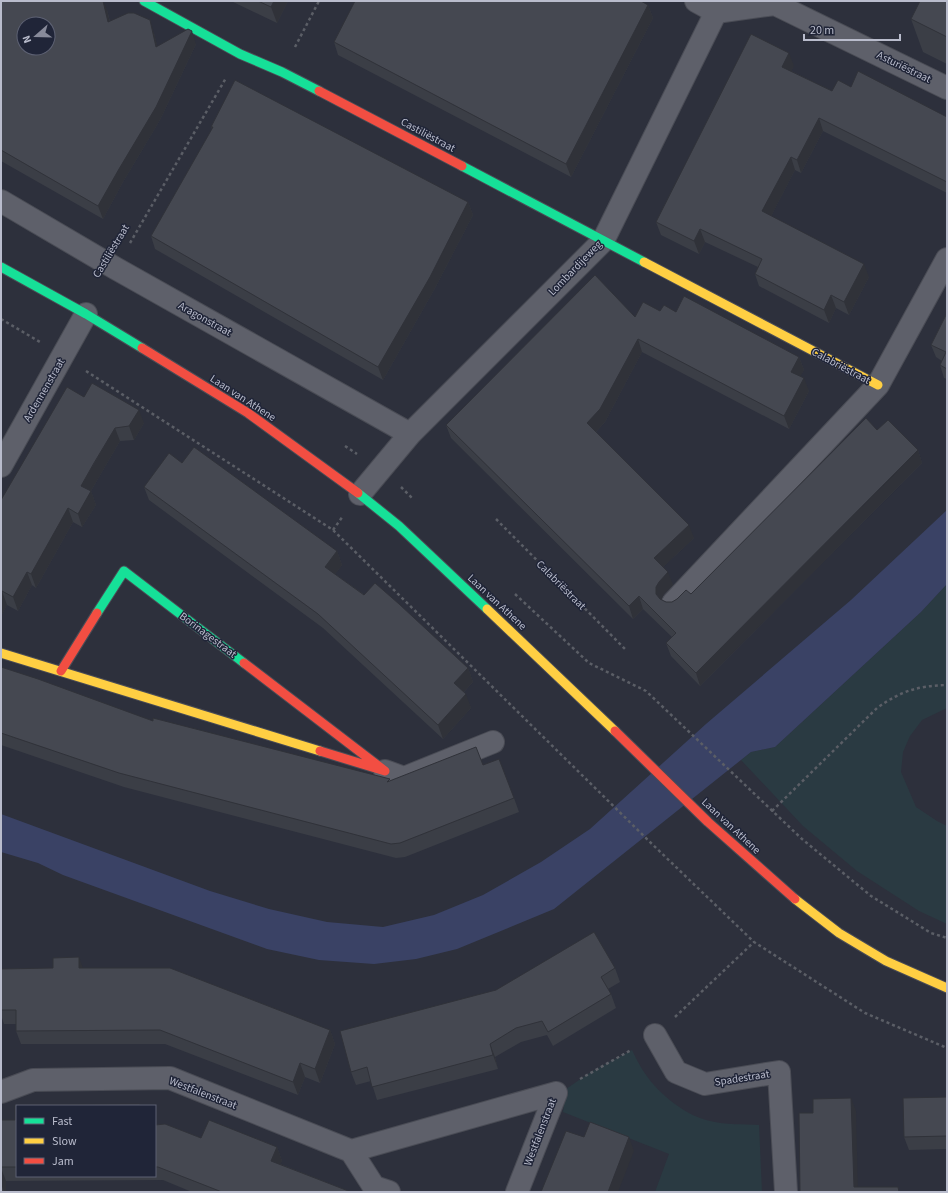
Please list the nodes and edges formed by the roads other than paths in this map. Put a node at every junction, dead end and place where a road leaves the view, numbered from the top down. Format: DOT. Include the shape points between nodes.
graph roads {
  1 [pos="144,1"];
  2 [pos="696,1"];
  3 [pos="778,2"];
  4 [pos="716,12"];
  5 [pos="947,88"];
  6 [pos="1,201"];
  7 [pos="603,241"];
  8 [pos="947,259"];
  9 [pos="1,267"];
  10 [pos="86,314"];
  11 [pos="878,385"];
  12 [pos="410,434"];
  13 [pos="1,466"];
  14 [pos="360,494"];
  15 [pos="673,603"];
  16 [pos="1,653"];
  17 [pos="61,671"];
  18 [pos="493,742"];
  19 [pos="385,771"];
  20 [pos="947,988"];
  21 [pos="655,1035"];
  22 [pos="1,1092"];
  23 [pos="351,1151"];
  24 [pos="389,1192"];
  25 [pos="517,1192"];
  26 [pos="786,1192"];
  1 -- 7 [label="street, Castiliëstraat" via="240,54 282,72"];
  2 -- 4 [label="street"];
  3 -- 4 [label="street"];
  3 -- 5 [label="street, Asturiëstraat"];
  4 -- 7 [label="street, Lombardijeweg"];
  6 -- 12 [label="street, Aragonstraat"];
  7 -- 11 [label="street, Calabriëstraat"];
  7 -- 12 [label="street, Lombardijeweg"];
  8 -- 11 [label="street"];
  9 -- 10 [label="street, Laan van Athene"];
  10 -- 13 [label="street, Ardennenstraat"];
  10 -- 14 [label="street, Laan van Athene" via="248,413"];
  11 -- 15 [label="street, Calabriëstraat"];
  12 -- 14 [label="street, Lombardijeweg"];
  14 -- 20 [label="street, Laan van Athene" via="399,526 692,806 802,905 839,933 886,961"];
  16 -- 17 [label="street, Borinagestraat"];
  17 -- 19 [label="street, Borinagestraat"];
  17 -- 19 [label="street, Borinagestraat" via="124,571"];
  18 -- 19 [label="street, Borinagestraat" via="404,778"];
  21 -- 26 [label="street, Spadestraat" via="676,1072 705,1084 779,1072"];
  22 -- 23 [label="street, Westfalenstraat" via="33,1080 170,1078"];
  23 -- 24 [label="street" via="374,1187"];
  23 -- 25 [label="street, Westfalenstraat" via="556,1093"];
}
